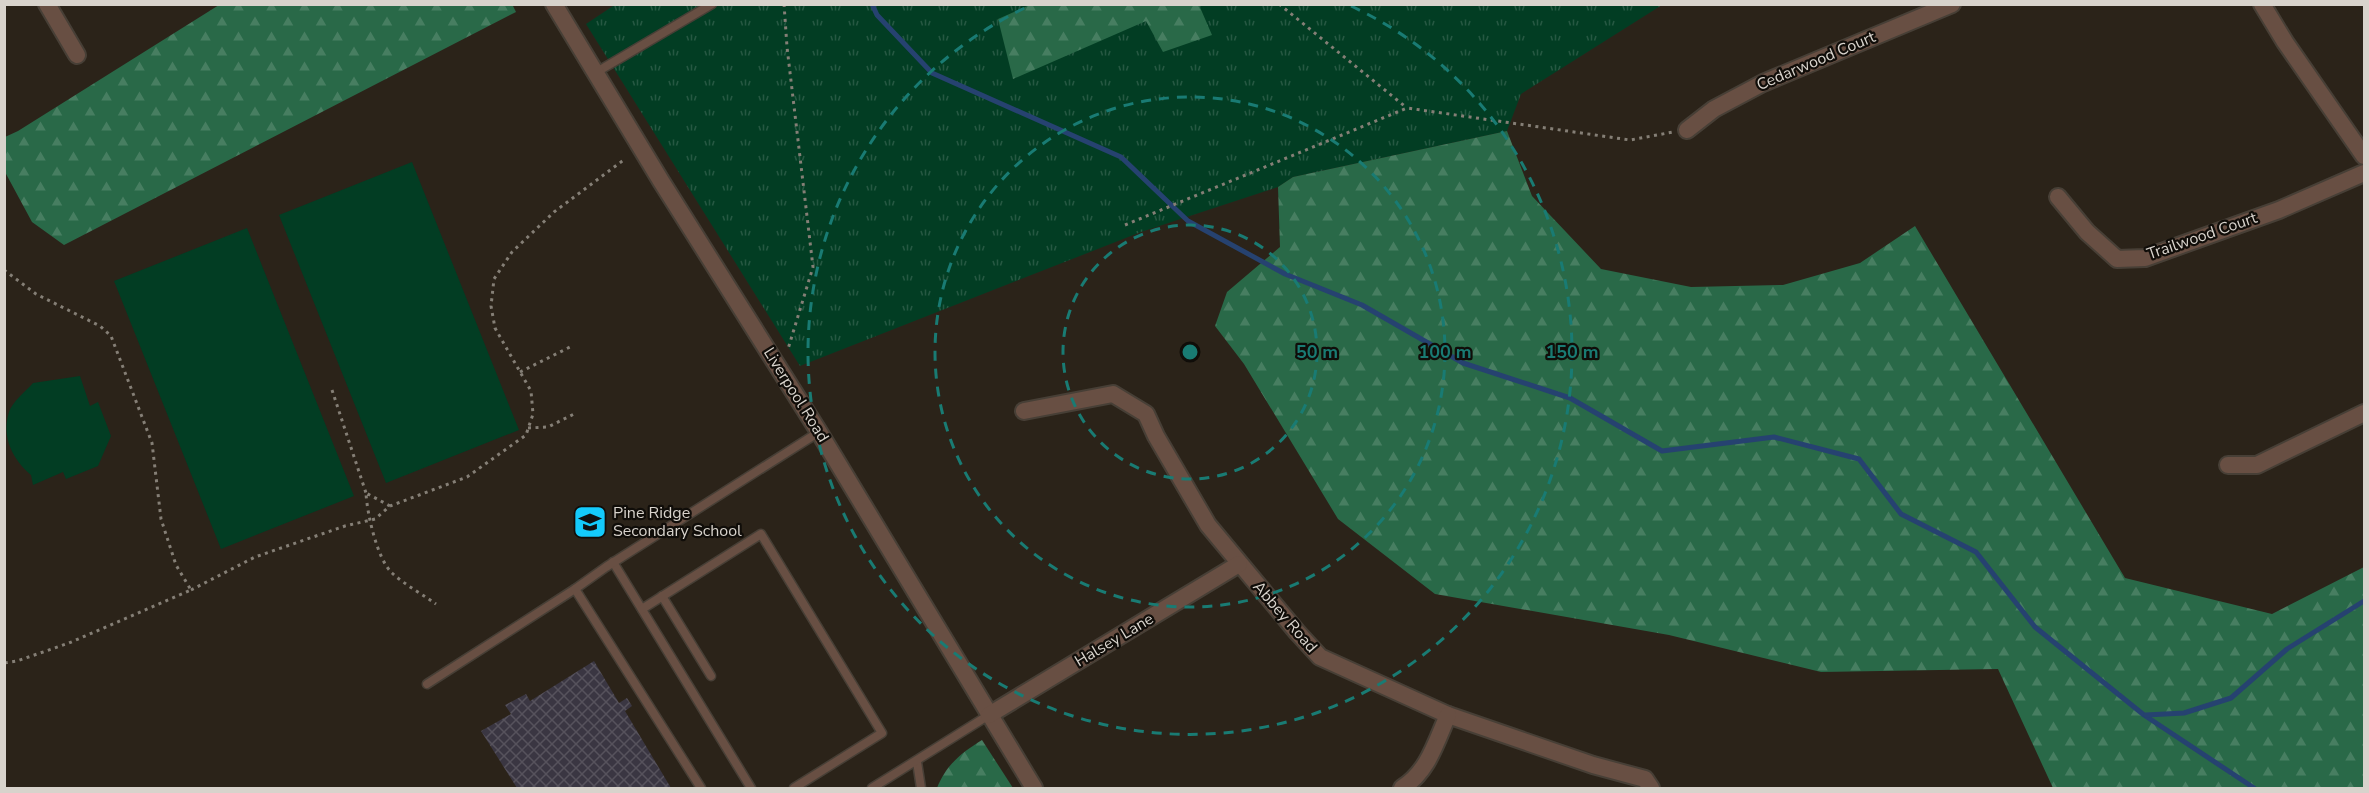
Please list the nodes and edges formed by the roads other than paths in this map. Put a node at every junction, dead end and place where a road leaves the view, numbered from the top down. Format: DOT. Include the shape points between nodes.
graph roads {
  1 [pos="47,4"];
  2 [pos="554,4"];
  3 [pos="712,4"];
  4 [pos="1952,4"];
  5 [pos="2262,4"];
  6 [pos="77,55"];
  7 [pos="596,73"];
  8 [pos="1688,129"];
  9 [pos="2364,156"];
  10 [pos="2364,172"];
  11 [pos="2058,197"];
  12 [pos="1024,411"];
  13 [pos="2364,413"];
  14 [pos="819,432"];
  15 [pos="2228,465"];
  16 [pos="613,562"];
  17 [pos="1239,564"];
  18 [pos="575,589"];
  19 [pos="662,596"];
  20 [pos="642,609"];
  21 [pos="711,676"];
  22 [pos="427,684"];
  23 [pos="989,715"];
  24 [pos="1448,715"];
  25 [pos="917,762"];
  26 [pos="701,789"];
  27 [pos="751,789"];
  28 [pos="794,789"];
  29 [pos="872,789"];
  30 [pos="921,789"];
  31 [pos="1034,789"];
  32 [pos="1402,789"];
  33 [pos="1651,789"];
  1 -- 6 [label="street"];
  2 -- 7 [label="street, Liverpool Road"];
  3 -- 7 [label="lane"];
  4 -- 8 [label="street, Cedarwood Court" via="1762,83 1714,108"];
  5 -- 9 [label="street"];
  7 -- 14 [label="street, Liverpool Road"];
  10 -- 11 [label="street, Trailwood Court" via="2279,210 2145,258 2117,259 2087,232"];
  12 -- 17 [label="street, Abbey Road" via="1113,394 1146,414 1208,525"];
  13 -- 15 [label="street" via="2257,465"];
  14 -- 16 [label="lane"];
  14 -- 23 [label="street, Liverpool Road"];
  16 -- 18 [label="lane"];
  16 -- 20 [label="lane"];
  17 -- 23 [label="street, Halsey Lane"];
  17 -- 24 [label="street, Abbey Road" via="1320,657"];
  18 -- 22 [label="lane"];
  18 -- 26 [label="lane"];
  19 -- 20 [label="lane"];
  19 -- 21 [label="lane"];
  19 -- 28 [label="lane" via="761,534 882,733"];
  20 -- 27 [label="lane"];
  23 -- 25 [label="lane"];
  23 -- 31 [label="street, Liverpool Road"];
  24 -- 32 [label="street" via="1427,763 1415,780"];
  24 -- 33 [label="street, Abbey Road" via="1645,780"];
  25 -- 29 [label="lane"];
  25 -- 30 [label="lane"];
}
